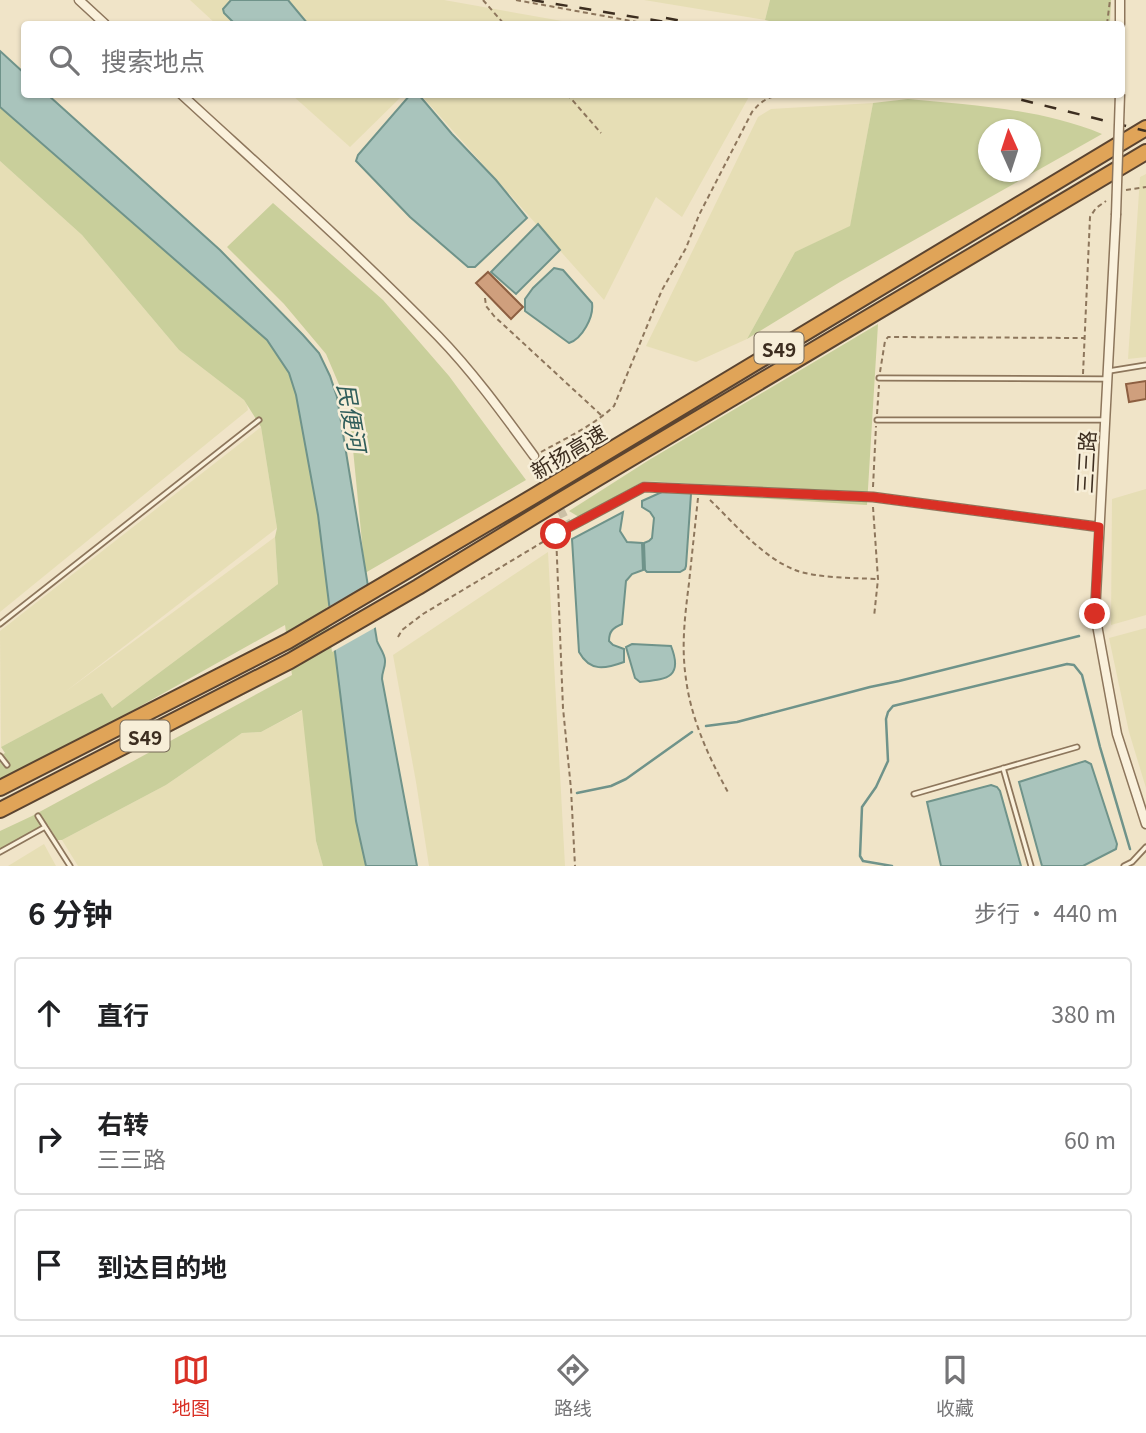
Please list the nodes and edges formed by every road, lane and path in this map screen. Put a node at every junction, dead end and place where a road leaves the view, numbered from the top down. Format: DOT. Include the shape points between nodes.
graph roads {
  1 [pos="79,0"];
  2 [pos="483,0"];
  3 [pos="516,0"];
  4 [pos="1110,0"];
  5 [pos="1120,0"];
  6 [pos="102,21"];
  7 [pos="501,21"];
  8 [pos="632,21"];
  9 [pos="1107,21"];
  10 [pos="1120,21"];
  11 [pos="185,98"];
  12 [pos="570,98"];
  13 [pos="766,98"];
  14 [pos="1120,98"];
  15 [pos="1146,128"];
  16 [pos="601,133"];
  17 [pos="1146,152"];
  18 [pos="1146,187"];
  19 [pos="1126,190"];
  20 [pos="1110,198"];
  21 [pos="485,298"];
  22 [pos="1146,365"];
  23 [pos="1107,375"];
  24 [pos="879,378"];
  25 [pos="1083,379"];
  26 [pos="602,416"];
  27 [pos="259,420"];
  28 [pos="1105,420"];
  29 [pos="877,421"];
  30 [pos="534,456"];
  31 [pos="699,489"];
  32 [pos="569,527"];
  33 [pos="1099,527"];
  34 [pos="556,534"];
  35 [pos="877,579"];
  36 [pos="0,624"];
  37 [pos="398,637"];
  38 [pos="1077,747"];
  39 [pos="0,756"];
  40 [pos="7,765"];
  41 [pos="1003,768"];
  42 [pos="0,788"];
  43 [pos="729,794"];
  44 [pos="914,794"];
  45 [pos="0,810"];
  46 [pos="38,816"];
  47 [pos="1146,824"];
  48 [pos="45,827"];
  49 [pos="1146,847"];
  50 [pos="0,852"];
  51 [pos="70,866"];
  52 [pos="575,866"];
  53 [pos="1031,866"];
  54 [pos="1124,866"];
  1 -- 6 [label="street"];
  2 -- 7 [label="path"];
  3 -- 8 [label="path"];
  4 -- 9 [label="path"];
  5 -- 10 [label="street"];
  11 -- 30 [label="street" via="439,337"];
  12 -- 16 [label="path"];
  13 -- 26 [label="path" via="752,112 662,290 614,406"];
  14 -- 23 [label="street, 三三路, bridge"];
  15 -- 42 [label="highway, 新扬高速 / S49" via="288,640"];
  17 -- 45 [label="highway, 新扬高速 / S49" via="290,661"];
  18 -- 19 [label="path"];
  20 -- 25 [label="path" via="1090,217"];
  21 -- 26 [label="path" via="494,316"];
  22 -- 23 [label="lane"];
  23 -- 25 [label="lane"];
  23 -- 28 [label="street, 三三路"];
  24 -- 25 [label="lane"];
  26 -- 30 [label="path"];
  27 -- 36 [label="lane"];
  28 -- 29 [label="lane"];
  28 -- 33 [label="street, 三三路"];
  31 -- 32 [label="street" via="644,487"];
  31 -- 33 [label="street" via="873,497"];
  31 -- 35 [label="path" via="778,562 797,571"];
  31 -- 43 [label="path" via="684,619 686,681 701,734"];
  32 -- 34 [label="path"];
  33 -- 47 [label="street, 三三路" via="1095,614 1116,734"];
  34 -- 37 [label="path" via="423,614"];
  34 -- 52 [label="path"];
  38 -- 41 [label="lane"];
  39 -- 40 [label="lane"];
  41 -- 44 [label="lane"];
  41 -- 53 [label="lane"];
  46 -- 48 [label="lane"];
  48 -- 50 [label="lane"];
  48 -- 51 [label="lane"];
  49 -- 54 [label="lane"];
}
